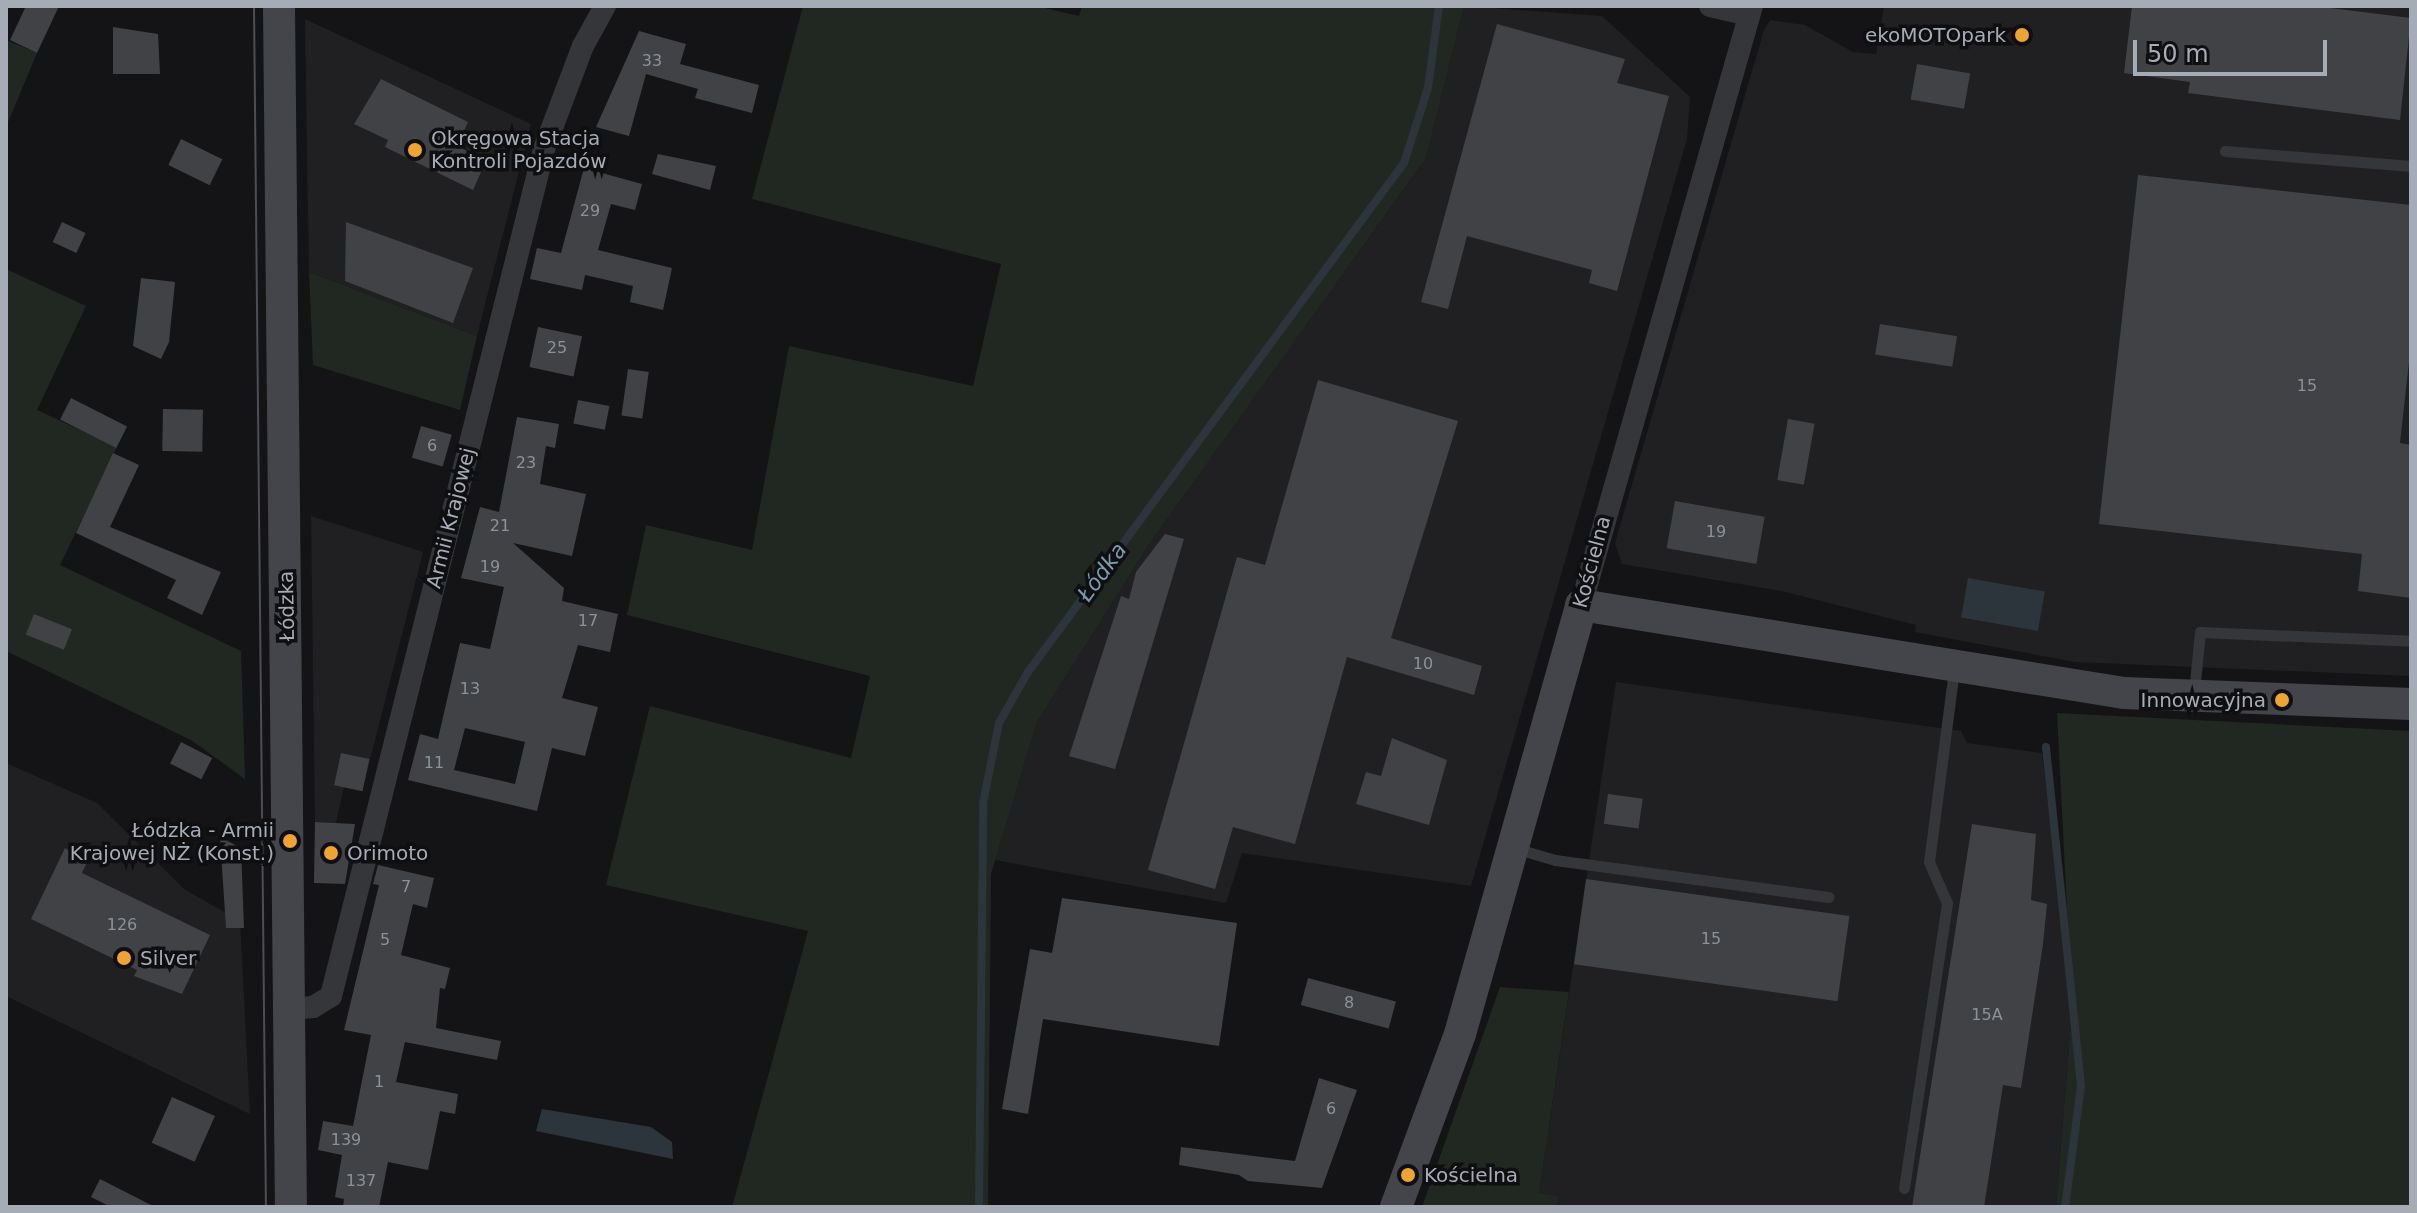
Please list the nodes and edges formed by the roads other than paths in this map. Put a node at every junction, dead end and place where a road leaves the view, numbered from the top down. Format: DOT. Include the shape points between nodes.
graph roads {
  1 [pos="279,6"];
  2 [pos="605,6"];
  3 [pos="1710,6"];
  4 [pos="1750,11"];
  5 [pos="2225,151"];
  6 [pos="2411,166"];
  7 [pos="1581,605"];
  8 [pos="2411,641"];
  9 [pos="1954,668"];
  10 [pos="2193,697"];
  11 [pos="2411,704"];
  12 [pos="1513,848"];
  13 [pos="1829,897"];
  14 [pos="291,1009"];
  15 [pos="1904,1188"];
  16 [pos="290,1201"];
  17 [pos="1396,1207"];
  1 -- 14 [label="street, Łódzka"];
  2 -- 14 [label="street, Armii Krajowej" via="583,46 544,149 331,996 323,1004"];
  3 -- 4 [label="street"];
  4 -- 7 [label="street, Kościelna"];
  5 -- 6 [label="lane"];
  7 -- 9 [label="street"];
  7 -- 12 [label="street, Kościelna"];
  8 -- 10 [label="lane" via="2200,632"];
  9 -- 10 [label="street" via="2110,691"];
  9 -- 15 [label="lane" via="1929,862 1947,903"];
  10 -- 11 [label="street"];
  12 -- 13 [label="lane" via="1555,860"];
  12 -- 17 [label="street, Kościelna" via="1460,1034"];
  14 -- 16 [label="street, Łódzka"];
}
